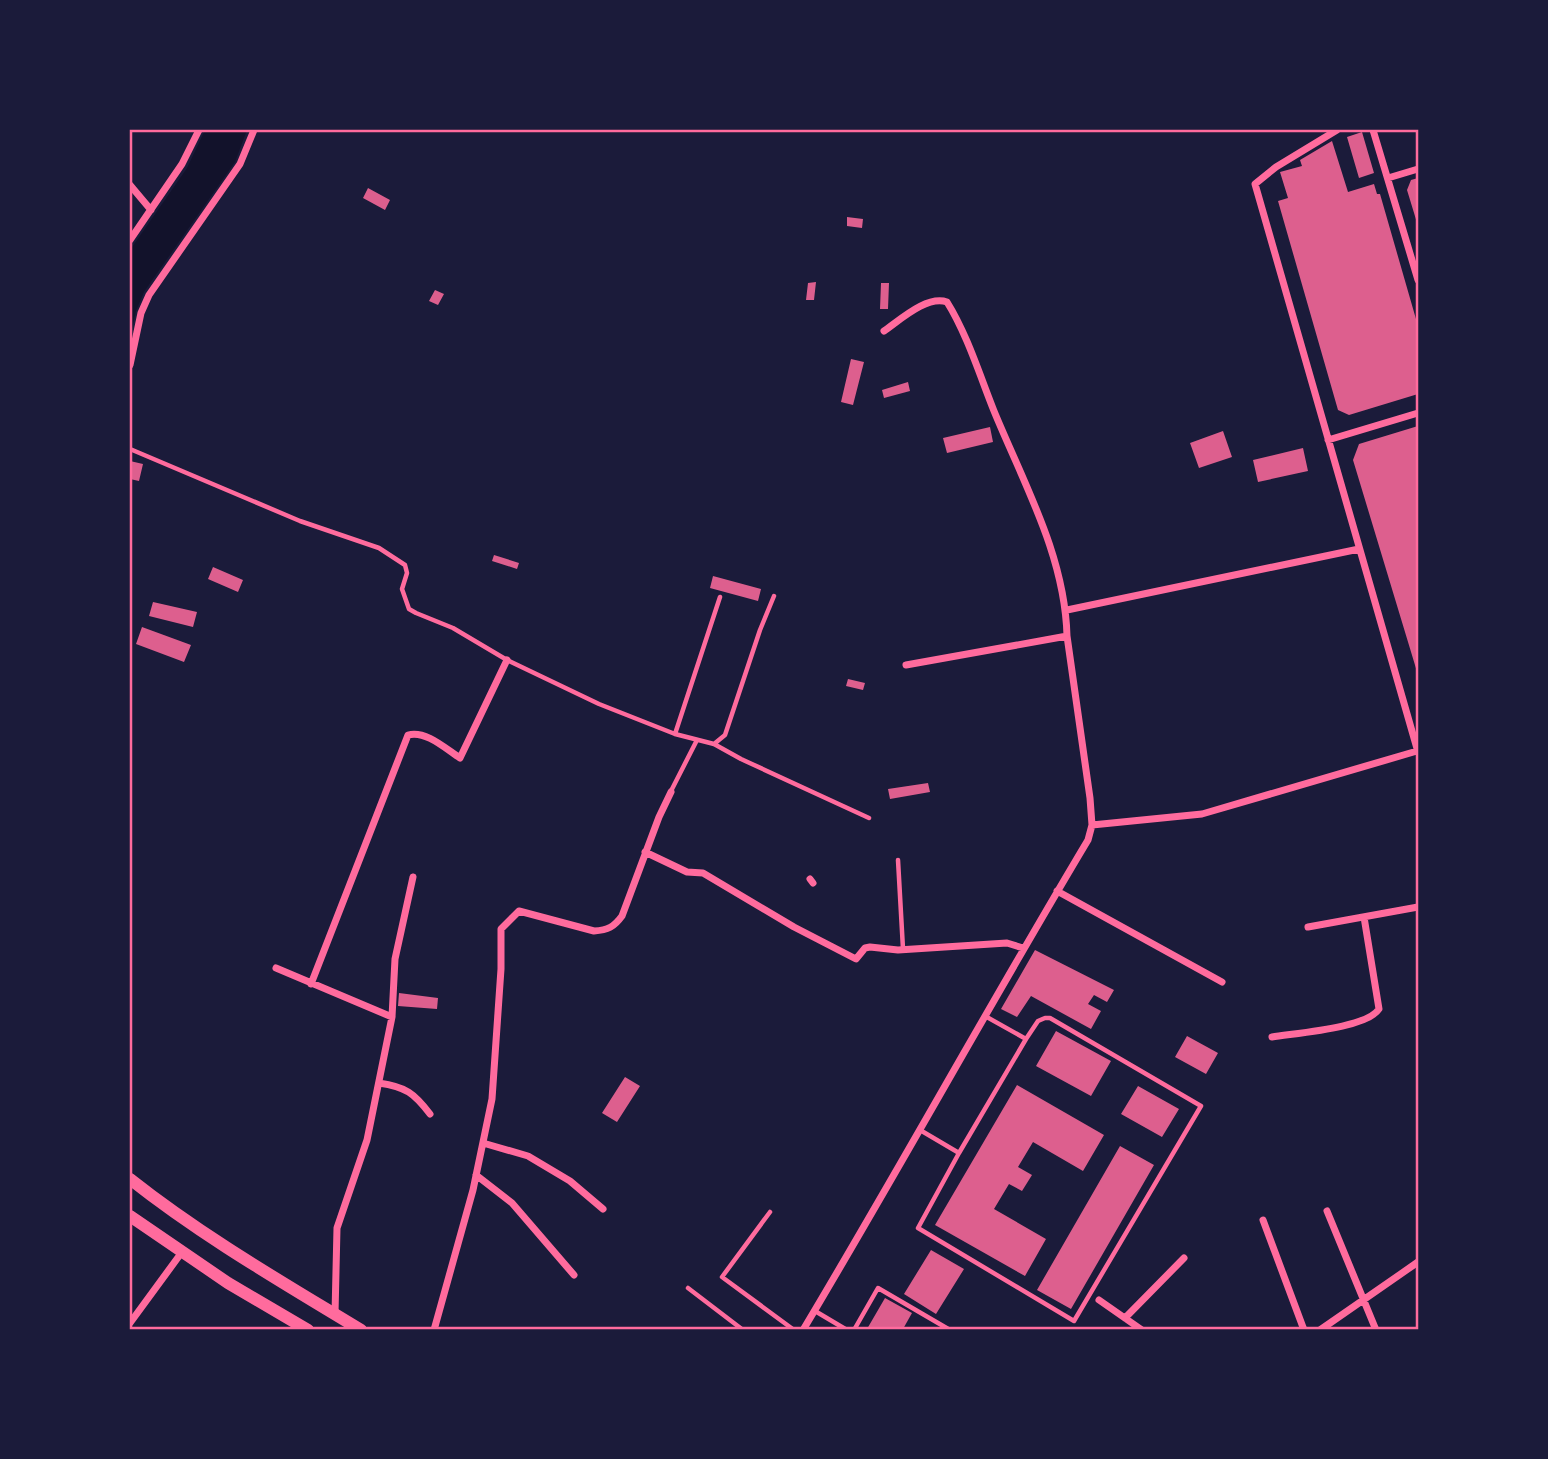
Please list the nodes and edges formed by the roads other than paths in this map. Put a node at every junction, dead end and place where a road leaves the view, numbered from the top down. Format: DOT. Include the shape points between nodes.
graph roads {
  1 [pos="199,130"];
  2 [pos="254,130"];
  3 [pos="1337,130"];
  4 [pos="1373,130"];
  5 [pos="1419,169"];
  6 [pos="1388,178"];
  7 [pos="130,185"];
  8 [pos="151,210"];
  9 [pos="130,240"];
  10 [pos="1419,280"];
  11 [pos="884,331"];
  12 [pos="130,365"];
  13 [pos="1419,413"];
  14 [pos="1328,440"];
  15 [pos="130,449"];
  16 [pos="1359,549"];
  17 [pos="774,596"];
  18 [pos="720,597"];
  19 [pos="1067,610"];
  20 [pos="1068,636"];
  21 [pos="507,660"];
  22 [pos="906,665"];
  23 [pos="675,734"];
  24 [pos="697,740"];
  25 [pos="714,744"];
  26 [pos="1418,752"];
  27 [pos="671,792"];
  28 [pos="869,818"];
  29 [pos="1092,825"];
  30 [pos="645,852"];
  31 [pos="898,859"];
  32 [pos="413,877"];
  33 [pos="1057,891"];
  34 [pos="1419,908"];
  35 [pos="1364,917"];
  36 [pos="1308,927"];
  37 [pos="1023,948"];
  38 [pos="904,949"];
  39 [pos="276,968"];
  40 [pos="1223,982"];
  41 [pos="311,984"];
  42 [pos="985,1015"];
  43 [pos="392,1017"];
  44 [pos="1272,1037"];
  45 [pos="1026,1039"];
  46 [pos="379,1083"];
  47 [pos="430,1114"];
  48 [pos="920,1130"];
  49 [pos="483,1143"];
  50 [pos="958,1153"];
  51 [pos="476,1175"];
  52 [pos="130,1179"];
  53 [pos="603,1209"];
  54 [pos="1327,1211"];
  55 [pos="770,1212"];
  56 [pos="130,1216"];
  57 [pos="1263,1220"];
  58 [pos="182,1252"];
  59 [pos="1184,1258"];
  60 [pos="1419,1262"];
  61 [pos="574,1275"];
  62 [pos="688,1288"];
  63 [pos="1098,1300"];
  64 [pos="1363,1300"];
  65 [pos="814,1311"];
  66 [pos="335,1314"];
  67 [pos="1125,1318"];
  68 [pos="130,1323"];
  69 [pos="308,1329"];
  70 [pos="361,1329"];
  71 [pos="434,1329"];
  72 [pos="743,1329"];
  73 [pos="794,1329"];
  74 [pos="803,1329"];
  75 [pos="847,1329"];
  76 [pos="854,1329"];
  77 [pos="950,1329"];
  78 [pos="1142,1329"];
  79 [pos="1304,1329"];
  80 [pos="1320,1329"];
  81 [pos="1376,1329"];
  1 -- 8 [label="street"];
  2 -- 12 [label="street" via="240,164 149,295"];
  3 -- 14 [label="street" via="1255,184"];
  4 -- 6 [label="street"];
  5 -- 6 [label="street"];
  6 -- 10 [label="street"];
  7 -- 8 [label="street"];
  8 -- 9 [label="street"];
  11 -- 19 [label="street" via="928,302 947,302 1040,516"];
  13 -- 14 [label="street"];
  14 -- 16 [label="street"];
  15 -- 21 [label="lane" via="388,553 405,565 402,589 409,609"];
  16 -- 19 [label="street"];
  16 -- 26 [label="street"];
  17 -- 25 [label="lane" via="725,735"];
  18 -- 23 [label="lane"];
  19 -- 20 [label="street"];
  20 -- 22 [label="street"];
  20 -- 29 [label="street"];
  21 -- 23 [label="lane"];
  21 -- 41 [label="street" via="460,758 430,739 408,735"];
  23 -- 24 [label="lane"];
  24 -- 25 [label="lane"];
  24 -- 27 [label="lane"];
  25 -- 28 [label="lane"];
  26 -- 29 [label="street" via="1202,814"];
  27 -- 30 [label="street"];
  29 -- 33 [label="street"];
  30 -- 38 [label="street" via="687,872 703,873 856,959 868,947"];
  30 -- 49 [label="street" via="621,916 607,930 566,925 519,911 501,929 492,1099"];
  31 -- 38 [label="lane"];
  32 -- 43 [label="street" via="395,959"];
  33 -- 37 [label="street"];
  33 -- 40 [label="street"];
  34 -- 35 [label="street"];
  35 -- 36 [label="street"];
  35 -- 44 [label="street" via="1379,1009 1375,1016"];
  37 -- 38 [label="street" via="1007,943"];
  37 -- 42 [label="street"];
  39 -- 41 [label="street"];
  41 -- 43 [label="street"];
  42 -- 45 [label="lane"];
  42 -- 48 [label="street"];
  43 -- 46 [label="street"];
  45 -- 50 [label="lane"];
  45 -- 50 [label="lane" via="1038,1021 1051,1018 1201,1105 1074,1321 918,1228"];
  46 -- 47 [label="street" via="411,1092"];
  46 -- 66 [label="street" via="367,1140 337,1228"];
  48 -- 50 [label="lane"];
  48 -- 65 [label="street"];
  49 -- 51 [label="street"];
  49 -- 53 [label="street" via="528,1156 570,1181"];
  51 -- 61 [label="street" via="512,1203"];
  51 -- 71 [label="street"];
  52 -- 66 [label="main road" via="221,1244"];
  54 -- 64 [label="street"];
  55 -- 73 [label="lane" via="722,1277"];
  56 -- 58 [label="main road"];
  57 -- 79 [label="street"];
  58 -- 68 [label="street"];
  58 -- 69 [label="main road"];
  59 -- 67 [label="street"];
  60 -- 64 [label="street"];
  62 -- 72 [label="lane"];
  63 -- 67 [label="street"];
  64 -- 80 [label="street"];
  64 -- 81 [label="street"];
  65 -- 74 [label="street"];
  65 -- 75 [label="lane"];
  66 -- 70 [label="main road"];
  67 -- 78 [label="street"];
  76 -- 77 [label="lane" via="878,1288"];
}
